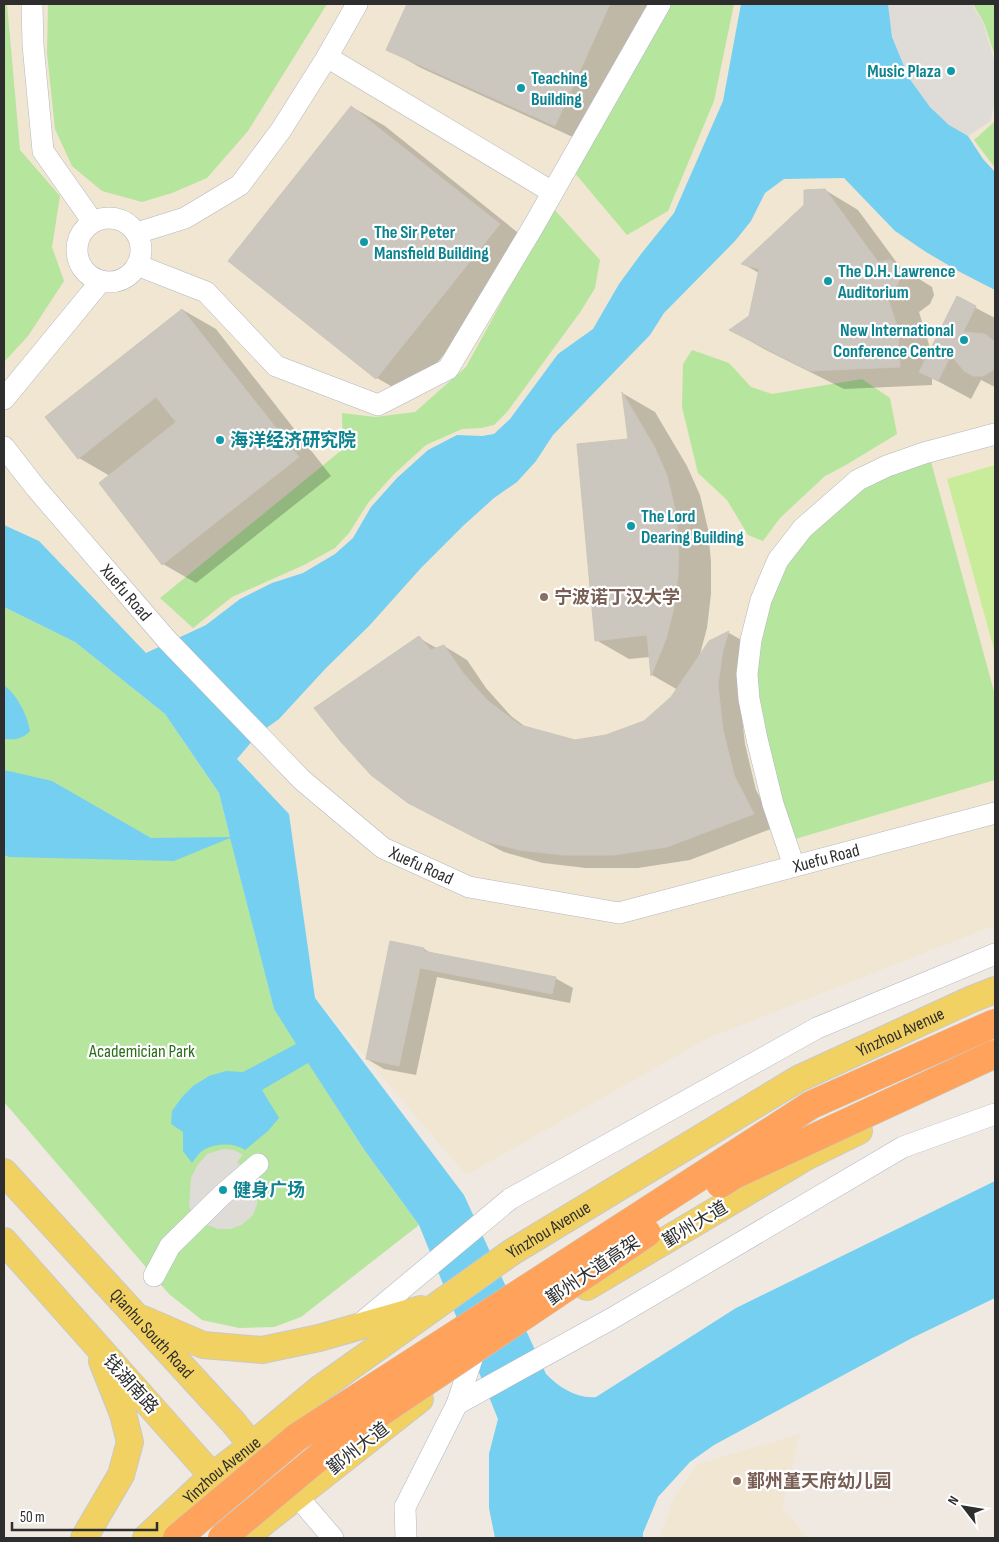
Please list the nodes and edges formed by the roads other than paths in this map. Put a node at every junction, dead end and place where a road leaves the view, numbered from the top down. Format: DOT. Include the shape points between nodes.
graph roads {
  1 [pos="32,4"];
  2 [pos="357,4"];
  3 [pos="660,4"];
  4 [pos="327,57"];
  5 [pos="552,192"];
  6 [pos="93,222"];
  7 [pos="137,233"];
  8 [pos="137,265"];
  9 [pos="101,281"];
  10 [pos="4,399"];
  11 [pos="995,434"];
  12 [pos="4,447"];
  13 [pos="995,813"];
  14 [pos="794,866"];
  15 [pos="995,954"];
  16 [pos="995,990"];
  17 [pos="995,1023"];
  18 [pos="995,1054"];
  19 [pos="995,1064"];
  20 [pos="995,1114"];
  21 [pos="258,1164"];
  22 [pos="4,1172"];
  23 [pos="4,1241"];
  24 [pos="154,1276"];
  25 [pos="441,1303"];
  26 [pos="135,1316"];
  27 [pos="358,1327"];
  28 [pos="96,1344"];
  29 [pos="472,1359"];
  30 [pos="457,1404"];
  31 [pos="251,1446"];
  32 [pos="212,1476"];
  33 [pos="297,1496"];
  34 [pos="256,1535"];
  35 [pos="84,1538"];
  36 [pos="146,1538"];
  37 [pos="178,1538"];
  38 [pos="222,1538"];
  39 [pos="333,1538"];
  40 [pos="406,1538"];
  1 -- 6 [label="street" via="43,151"];
  2 -- 4 [label="street"];
  3 -- 5 [label="street"];
  4 -- 5 [label="street"];
  4 -- 7 [label="street" via="281,130 240,185 185,218"];
  5 -- 8 [label="street" via="448,369 378,405 276,366 206,292"];
  6 -- 7 [label="street" via="117,218"];
  6 -- 9 [label="street" via="82,232 77,247 80,262 88,274"];
  7 -- 8 [label="street" via="141,254"];
  8 -- 9 [label="street" via="128,276 115,281"];
  9 -- 10 [label="street"];
  11 -- 14 [label="street" via="924,453 858,480 803,528 778,560 761,600 746,674 757,739"];
  12 -- 14 [label="street, Xuefu Road" via="167,640 302,780 384,848 469,887 619,913"];
  13 -- 14 [label="street, Xuefu Road"];
  15 -- 27 [label="street, Yinzhou Avenue" via="817,1028 510,1199"];
  16 -- 25 [label="main road, Yinzhou Avenue" via="798,1079 512,1252"];
  17 -- 37 [label="highway, Yinzhou Avenue, bridge" via="811,1105 297,1437"];
  18 -- 38 [label="highway, 鄞州大道高架, bridge" via="734,1175 338,1441"];
  19 -- 29 [label="main road, 鄞州大道" via="806,1157"];
  20 -- 30 [label="street" via="903,1147 611,1320"];
  21 -- 24 [label="street" via="170,1246"];
  22 -- 26 [label="main road, Qianhu South Road"];
  23 -- 28 [label="main road, 钱湖南路"];
  25 -- 27 [label="main road"];
  25 -- 31 [label="main road, Yinzhou Avenue" via="318,1390"];
  26 -- 27 [label="main road" via="203,1345 262,1350"];
  26 -- 31 [label="main road, Qianhu South Road" via="233,1422"];
  28 -- 32 [label="main road, 钱湖南路"];
  28 -- 35 [label="main road" via="123,1414 130,1442 121,1475"];
  29 -- 30 [label="street"];
  29 -- 33 [label="main road, 鄞州大道"];
  30 -- 40 [label="street" via="405,1507"];
  31 -- 32 [label="main road, Yinzhou Avenue"];
  31 -- 33 [label="main road, Qianhu South Road"];
  32 -- 34 [label="main road, 钱湖南路"];
  32 -- 36 [label="main road, Yinzhou Avenue"];
  33 -- 34 [label="main road, 鄞州大道"];
  33 -- 39 [label="street"];
}
